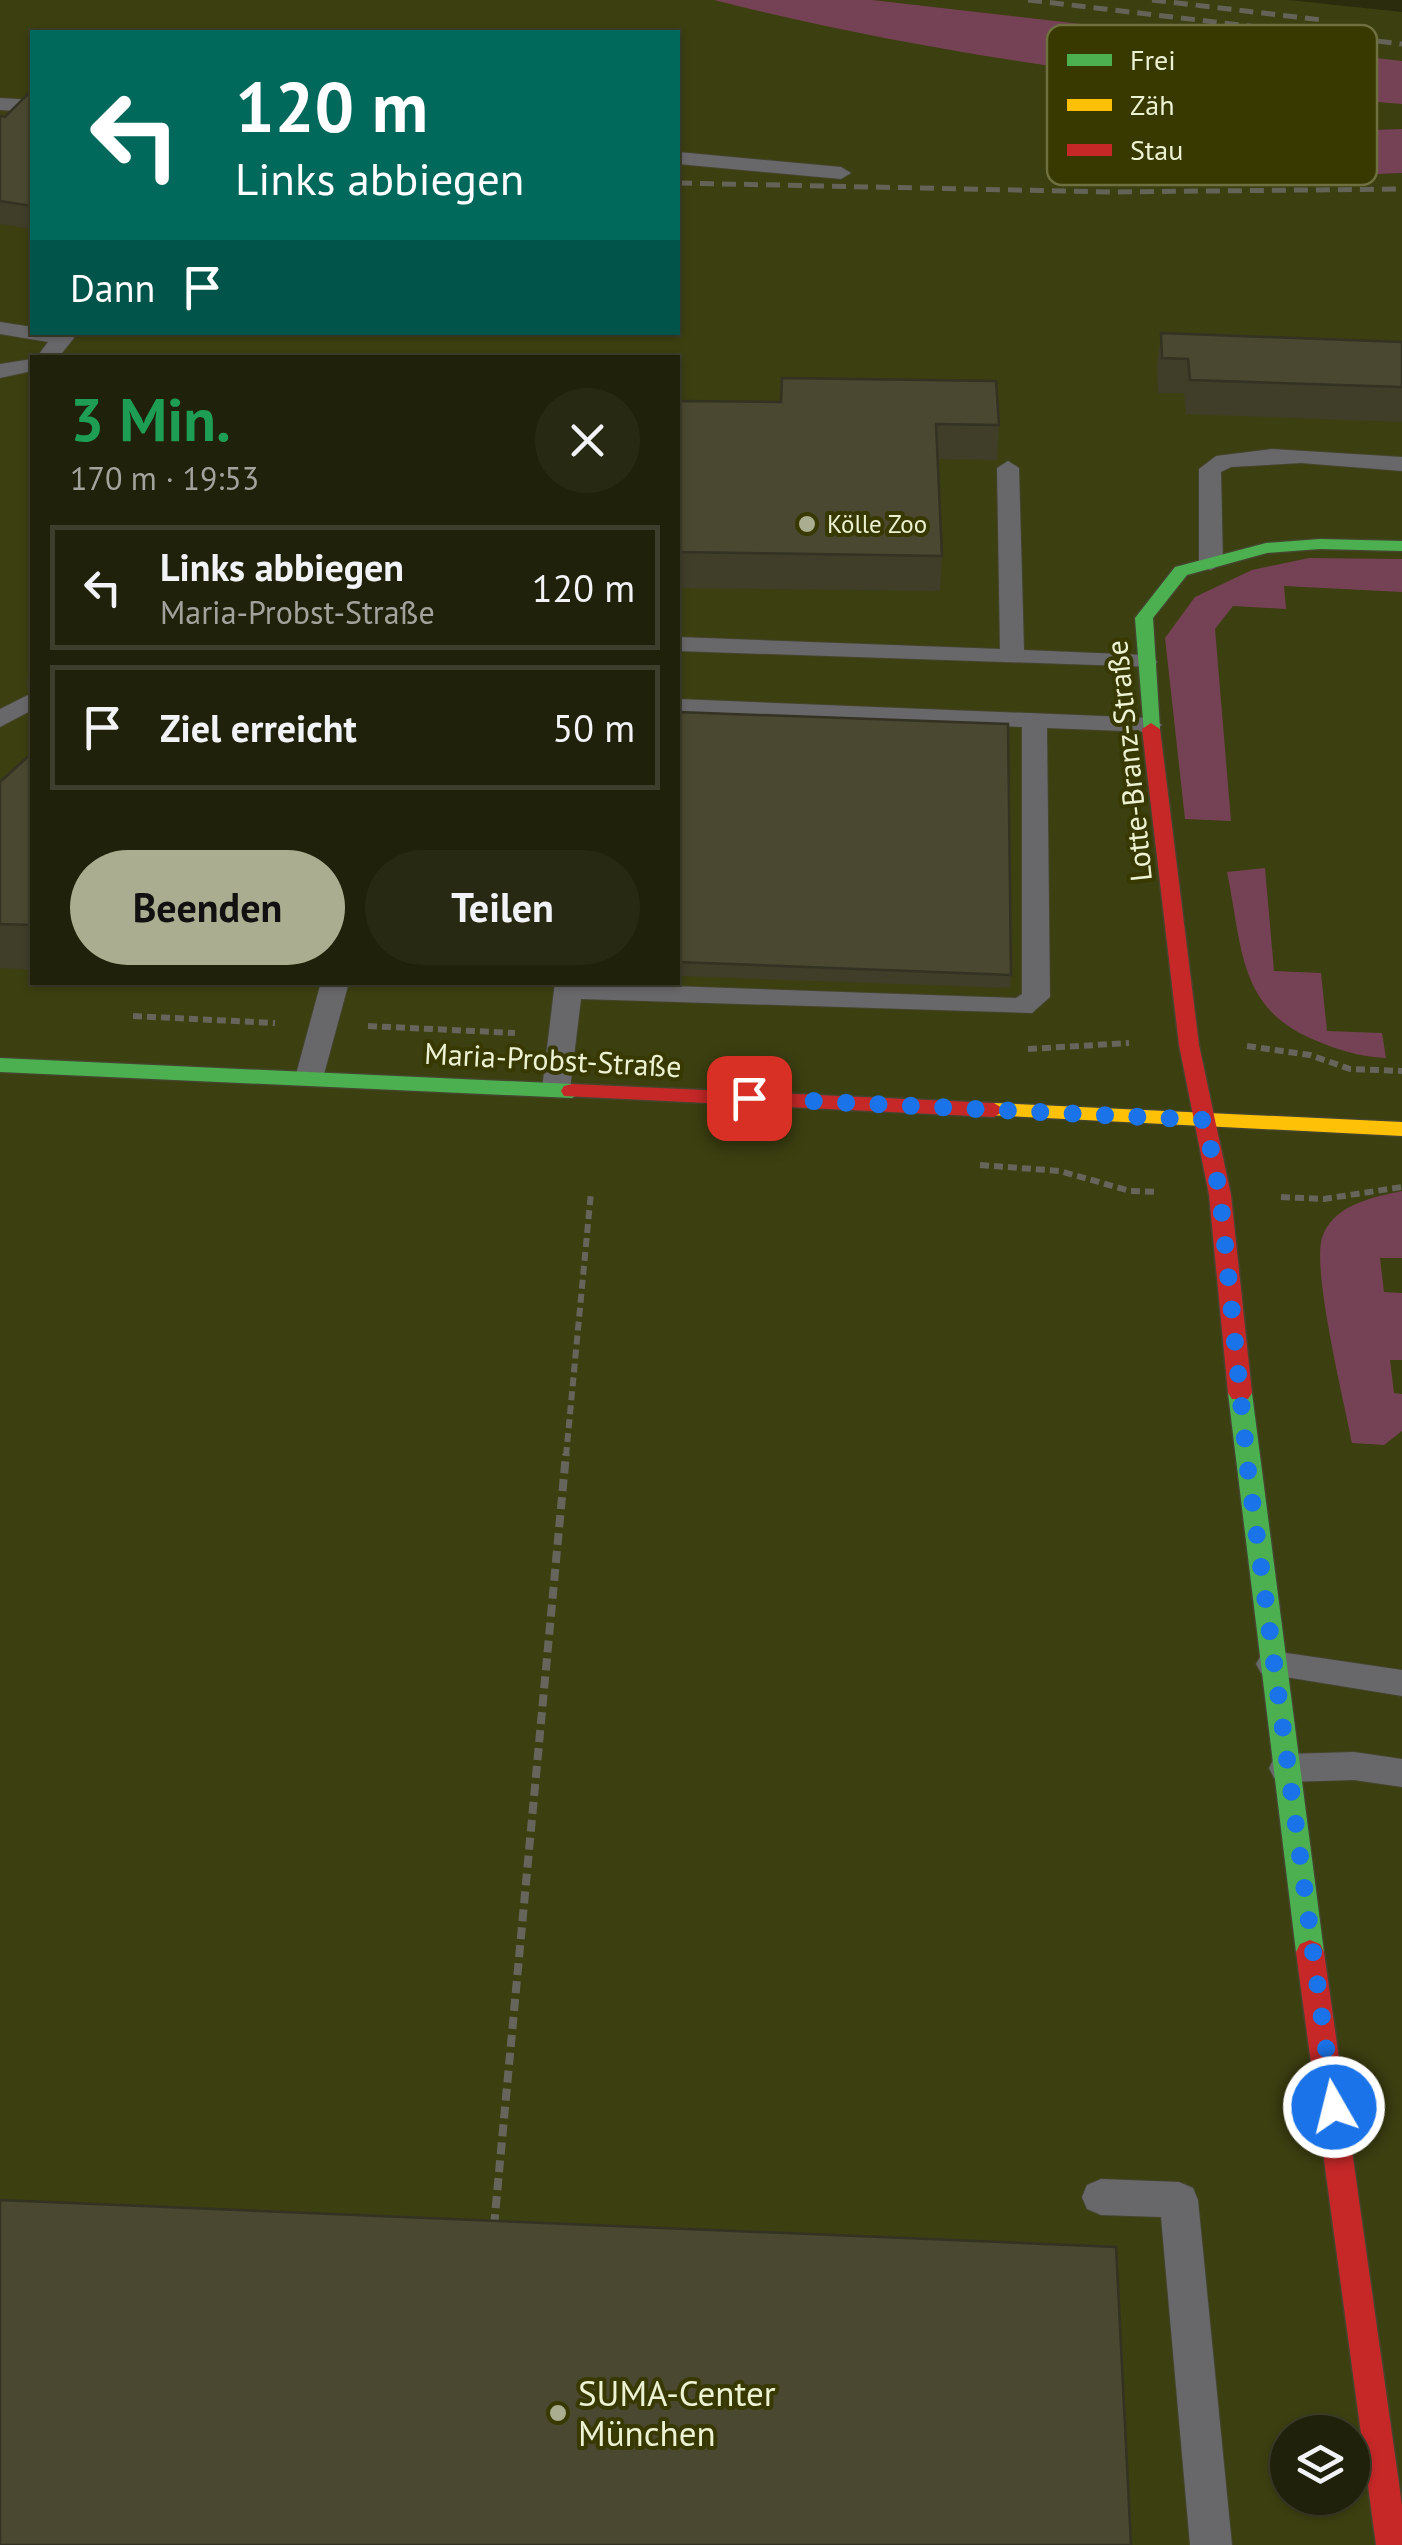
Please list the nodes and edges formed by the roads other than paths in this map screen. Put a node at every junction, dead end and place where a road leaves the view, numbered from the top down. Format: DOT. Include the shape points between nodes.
graph roads {
  1 [pos="0,104"];
  2 [pos="30,106"];
  3 [pos="680,158"];
  4 [pos="841,173"];
  5 [pos="0,328"];
  6 [pos="30,333"];
  7 [pos="44,335"];
  8 [pos="49,355"];
  9 [pos="30,364"];
  10 [pos="0,371"];
  11 [pos="1402,464"];
  12 [pos="1008,468"];
  13 [pos="1402,546"];
  14 [pos="1211,562"];
  15 [pos="680,644"];
  16 [pos="1012,658"];
  17 [pos="1145,662"];
  18 [pos="30,701"];
  19 [pos="680,706"];
  20 [pos="0,720"];
  21 [pos="1034,720"];
  22 [pos="1150,725"];
  23 [pos="334,985"];
  24 [pos="569,986"];
  25 [pos="0,1066"];
  26 [pos="309,1078"];
  27 [pos="556,1090"];
  28 [pos="1205,1120"];
  29 [pos="1402,1129"];
  30 [pos="1273,1664"];
  31 [pos="1402,1682"];
  32 [pos="1286,1768"];
  33 [pos="1402,1773"];
  34 [pos="1101,2197"];
  35 [pos="1394,2529"];
  36 [pos="1211,2545"];
  1 -- 2 [label="lane"];
  3 -- 4 [label="lane"];
  5 -- 6 [label="lane"];
  7 -- 8 [label="lane" via="63,338"];
  9 -- 10 [label="lane"];
  11 -- 14 [label="lane" via="1219,460 1210,468"];
  12 -- 16 [label="lane"];
  13 -- 14 [label="street, Lotte-Branz-Straße" via="1266,548"];
  14 -- 17 [label="street, Lotte-Branz-Straße" via="1181,570 1144,618"];
  15 -- 16 [label="lane"];
  16 -- 17 [label="lane"];
  17 -- 22 [label="street, Lotte-Branz-Straße"];
  18 -- 20 [label="lane"];
  19 -- 21 [label="lane"];
  21 -- 22 [label="lane"];
  21 -- 24 [label="lane" via="1036,997 1022,1008"];
  22 -- 28 [label="street, Lotte-Branz-Straße" via="1188,1044"];
  23 -- 26 [label="lane"];
  24 -- 27 [label="lane"];
  25 -- 26 [label="street, Maria-Probst-Straße"];
  26 -- 27 [label="street, Maria-Probst-Straße"];
  27 -- 28 [label="street, Maria-Probst-Straße"];
  28 -- 29 [label="street, Maria-Probst-Straße"];
  28 -- 30 [label="street, Lotte-Branz-Straße" via="1220,1195"];
  30 -- 31 [label="lane"];
  30 -- 32 [label="street, Lotte-Branz-Straße"];
  32 -- 33 [label="lane"];
  32 -- 35 [label="street, Lotte-Branz-Straße"];
  34 -- 36 [label="lane" via="1179,2200"];
}
